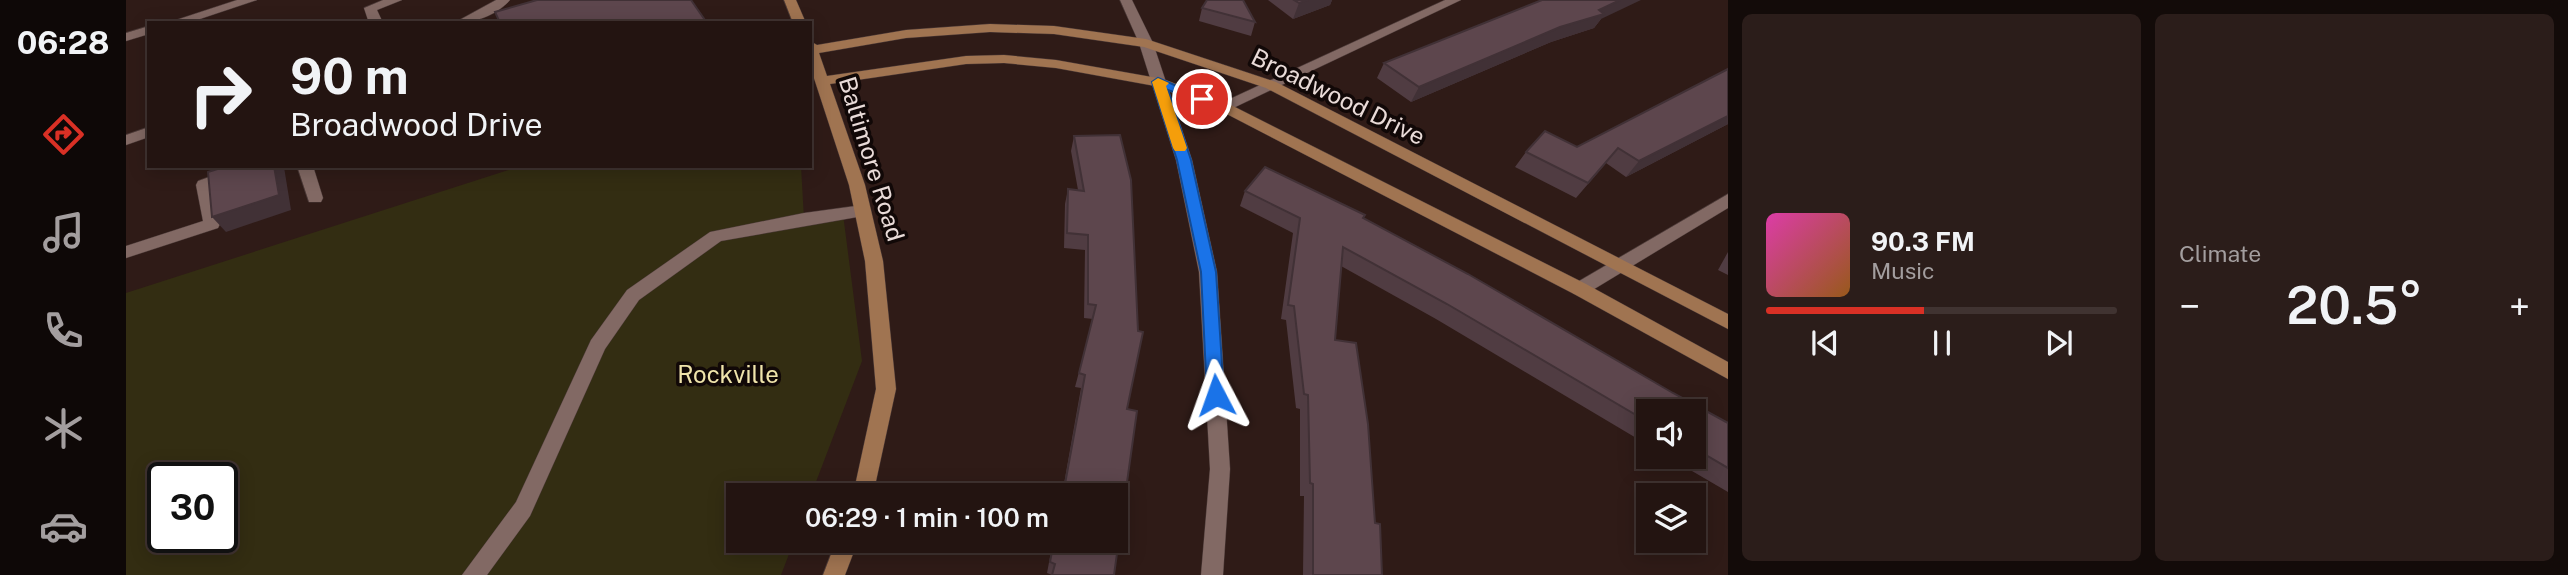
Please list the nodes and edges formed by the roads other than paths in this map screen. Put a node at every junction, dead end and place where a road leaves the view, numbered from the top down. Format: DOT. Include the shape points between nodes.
graph roads {
  1 [pos="251,0"];
  2 [pos="396,0"];
  3 [pos="503,0"];
  4 [pos="790,0"];
  5 [pos="1126,0"];
  6 [pos="1455,0"];
  7 [pos="180,21"];
  8 [pos="375,21"];
  9 [pos="464,21"];
  10 [pos="799,21"];
  11 [pos="147,31"];
  12 [pos="126,37"];
  13 [pos="1146,43"];
  14 [pos="812,47"];
  15 [pos="812,50"];
  16 [pos="821,81"];
  17 [pos="1158,82"];
  18 [pos="1271,85"];
  19 [pos="1224,107"];
  20 [pos="147,133"];
  21 [pos="126,140"];
  22 [pos="250,168"];
  23 [pos="306,168"];
  24 [pos="315,198"];
  25 [pos="1728,200"];
  26 [pos="863,211"];
  27 [pos="126,252"];
  28 [pos="1619,265"];
  29 [pos="1580,289"];
  30 [pos="1728,322"];
  31 [pos="1728,371"];
  32 [pos="866,483"];
  33 [pos="842,553"];
  34 [pos="473,575"];
  35 [pos="834,575"];
  36 [pos="1212,575"];
  1 -- 7 [label="street"];
  2 -- 8 [label="street" via="370,8"];
  3 -- 9 [label="street"];
  4 -- 10 [label="street"];
  5 -- 13 [label="street"];
  6 -- 18 [label="street"];
  11 -- 12 [label="street"];
  13 -- 14 [label="street, Broadwood Drive" via="1054,30 989,28"];
  13 -- 17 [label="street"];
  13 -- 18 [label="street, Broadwood Drive"];
  15 -- 16 [label="street, Baltimore Road"];
  16 -- 17 [label="street" via="965,60 1004,59"];
  16 -- 26 [label="street, Baltimore Road"];
  17 -- 19 [label="street"];
  17 -- 36 [label="street" via="1184,160 1208,272 1220,469"];
  18 -- 19 [label="street"];
  18 -- 28 [label="street, Broadwood Drive"];
  19 -- 29 [label="street"];
  20 -- 21 [label="street"];
  22 -- 27 [label="street" via="204,185 212,224"];
  23 -- 24 [label="street"];
  25 -- 28 [label="street"];
  26 -- 32 [label="street, Baltimore Road" via="874,261 886,389"];
  26 -- 34 [label="street" via="716,236 633,295 598,345 523,509"];
  28 -- 29 [label="street"];
  28 -- 30 [label="street, Broadwood Drive"];
  29 -- 31 [label="street"];
  33 -- 35 [label="street"];
}
